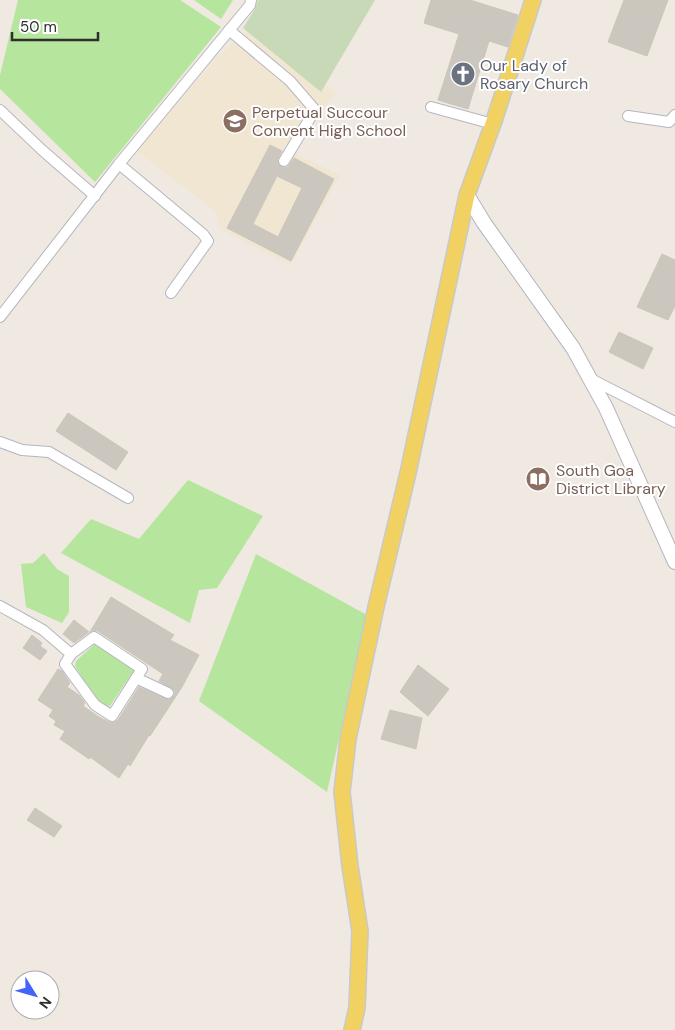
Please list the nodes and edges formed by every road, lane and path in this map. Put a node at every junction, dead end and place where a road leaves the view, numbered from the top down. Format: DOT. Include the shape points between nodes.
graph roads {
  1 [pos="251,0"];
  2 [pos="533,0"];
  3 [pos="229,30"];
  4 [pos="431,107"];
  5 [pos="0,110"];
  6 [pos="675,115"];
  7 [pos="628,116"];
  8 [pos="493,124"];
  9 [pos="284,161"];
  10 [pos="119,164"];
  11 [pos="467,195"];
  12 [pos="95,196"];
  13 [pos="171,292"];
  14 [pos="0,317"];
  15 [pos="589,378"];
  16 [pos="675,422"];
  17 [pos="0,442"];
  18 [pos="128,498"];
  19 [pos="675,562"];
  20 [pos="0,606"];
  21 [pos="71,654"];
  22 [pos="136,678"];
  23 [pos="168,693"];
  24 [pos="352,1030"];
  1 -- 3 [label="street"];
  2 -- 8 [label="main road"];
  3 -- 9 [label="street" via="290,81 314,110"];
  3 -- 10 [label="street"];
  4 -- 8 [label="street"];
  5 -- 12 [label="street"];
  6 -- 7 [label="street" via="669,122"];
  8 -- 11 [label="main road"];
  10 -- 12 [label="street"];
  10 -- 13 [label="street" via="208,240"];
  11 -- 15 [label="street" via="573,348"];
  11 -- 24 [label="main road" via="348,739 342,792 360,931 357,1008"];
  12 -- 14 [label="street"];
  15 -- 16 [label="street"];
  15 -- 19 [label="street" via="606,408"];
  17 -- 18 [label="street" via="22,450 50,452"];
  20 -- 21 [label="street" via="43,630"];
  21 -- 22 [label="street" via="94,637 142,669"];
  21 -- 22 [label="street" via="65,664 95,705 112,716"];
  22 -- 23 [label="street"];
}
